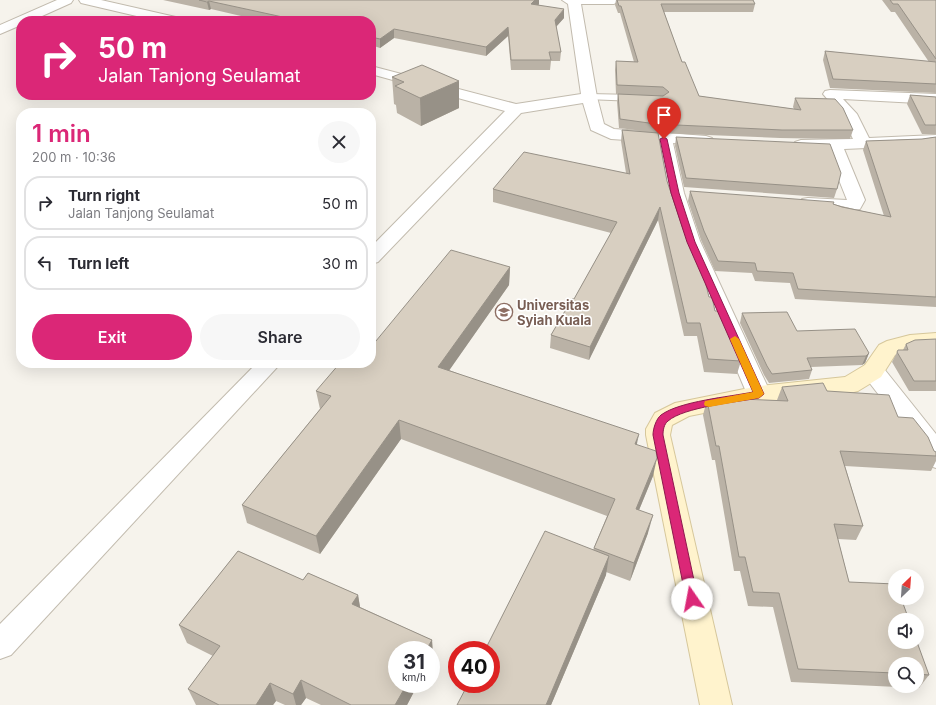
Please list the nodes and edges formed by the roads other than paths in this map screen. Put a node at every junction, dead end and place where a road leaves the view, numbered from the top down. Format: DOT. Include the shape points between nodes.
graph roads {
  1 [pos="67,0"];
  2 [pos="85,0"];
  3 [pos="572,0"];
  4 [pos="614,0"];
  5 [pos="31,16"];
  6 [pos="154,16"];
  7 [pos="16,23"];
  8 [pos="0,30"];
  9 [pos="376,71"];
  10 [pos="589,97"];
  11 [pos="644,98"];
  12 [pos="936,98"];
  13 [pos="516,109"];
  14 [pos="664,139"];
  15 [pos="936,140"];
  16 [pos="719,142"];
  17 [pos="863,143"];
  18 [pos="789,145"];
  19 [pos="834,146"];
  20 [pos="793,202"];
  21 [pos="376,253"];
  22 [pos="936,340"];
  23 [pos="265,368"];
  24 [pos="873,371"];
  25 [pos="759,394"];
  26 [pos="936,458"];
  27 [pos="0,645"];
  28 [pos="716,705"];
  1 -- 5 [label="street"];
  2 -- 6 [label="street"];
  3 -- 4 [label="street"];
  3 -- 10 [label="street"];
  7 -- 8 [label="street"];
  9 -- 13 [label="street"];
  10 -- 11 [label="lane"];
  10 -- 13 [label="street"];
  10 -- 14 [label="street" via="597,127 611,134"];
  12 -- 17 [label="street" via="830,94 849,114"];
  13 -- 21 [label="street"];
  14 -- 16 [label="street"];
  14 -- 25 [label="street" via="683,194 691,242"];
  15 -- 17 [label="street"];
  17 -- 19 [label="street"];
  18 -- 19 [label="street"];
  19 -- 20 [label="street" via="856,200 854,205"];
  22 -- 24 [label="street" via="895,346 887,350"];
  23 -- 27 [label="street"];
  24 -- 25 [label="street" via="850,386"];
  24 -- 26 [label="street" via="933,448"];
  25 -- 28 [label="street" via="682,409 663,418 658,429"];
}
